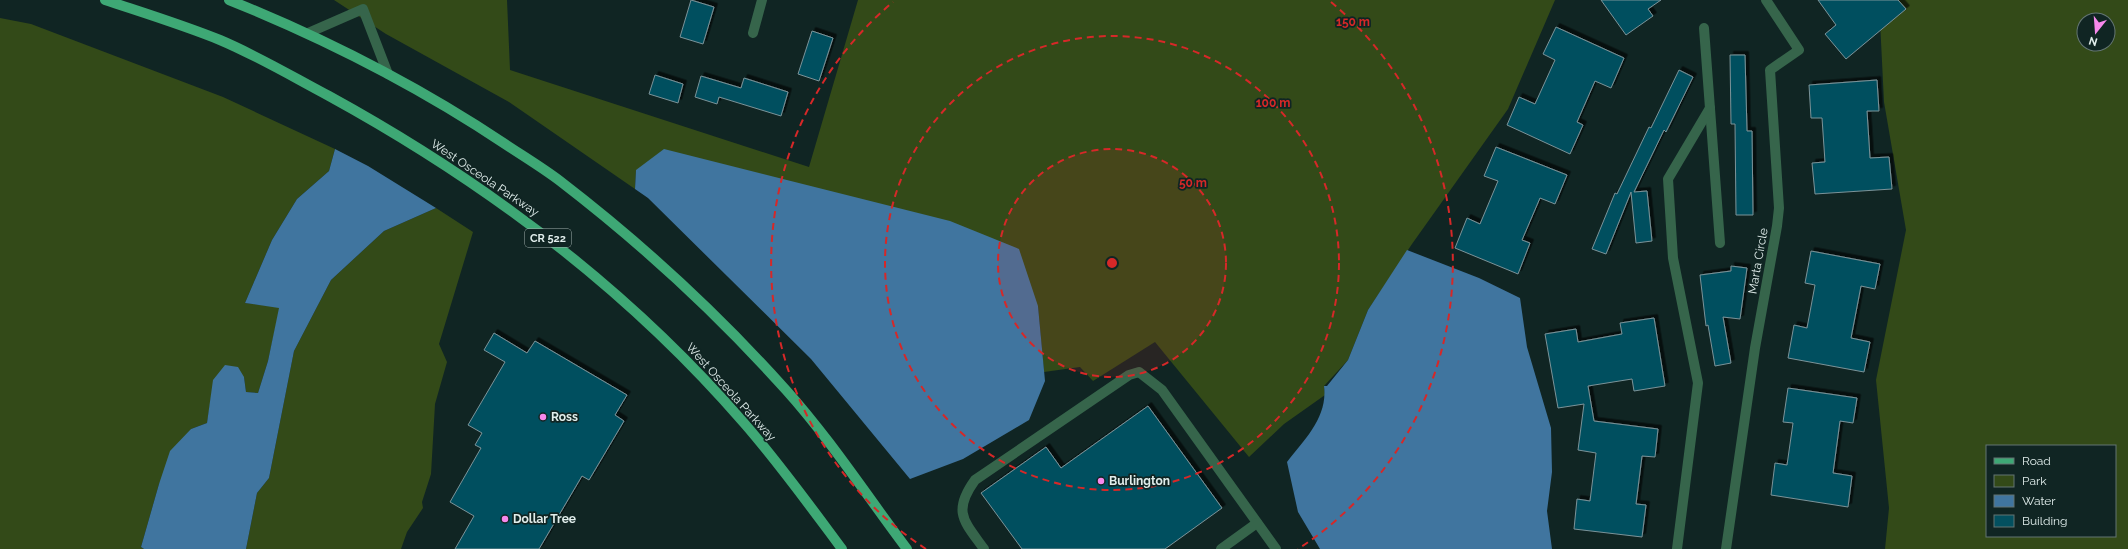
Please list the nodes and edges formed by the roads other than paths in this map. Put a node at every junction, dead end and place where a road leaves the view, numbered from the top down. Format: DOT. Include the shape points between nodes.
graph roads {
  1 [pos="105,0"];
  2 [pos="229,0"];
  3 [pos="762,0"];
  4 [pos="1766,0"];
  5 [pos="364,4"];
  6 [pos="1704,28"];
  7 [pos="308,33"];
  8 [pos="753,33"];
  9 [pos="388,74"];
  10 [pos="1710,108"];
  11 [pos="1720,243"];
  12 [pos="1257,523"];
  13 [pos="842,549"];
  14 [pos="907,549"];
  15 [pos="984,549"];
  16 [pos="1221,549"];
  17 [pos="1276,549"];
  18 [pos="1677,549"];
  19 [pos="1726,549"];
  1 -- 13 [label="main road, West Osceola Parkway / CR 522" via="223,41 276,68 411,144 541,232 652,327 696,371 744,423 796,486"];
  2 -- 7 [label="main road"];
  3 -- 8 [label="street"];
  4 -- 19 [label="street, Marta Circle" via="1799,50 1770,70 1779,208 1755,348"];
  5 -- 7 [label="street"];
  5 -- 9 [label="street"];
  6 -- 10 [label="street"];
  7 -- 9 [label="main road"];
  9 -- 14 [label="main road" via="483,130 558,180 669,271 728,328 787,391"];
  10 -- 11 [label="street"];
  10 -- 18 [label="street" via="1668,179 1673,258 1698,383"];
  12 -- 15 [label="street" via="1162,390 1139,372 1129,375 975,480 966,492 962,506 963,520"];
  12 -- 16 [label="street"];
  12 -- 17 [label="street"];
}
